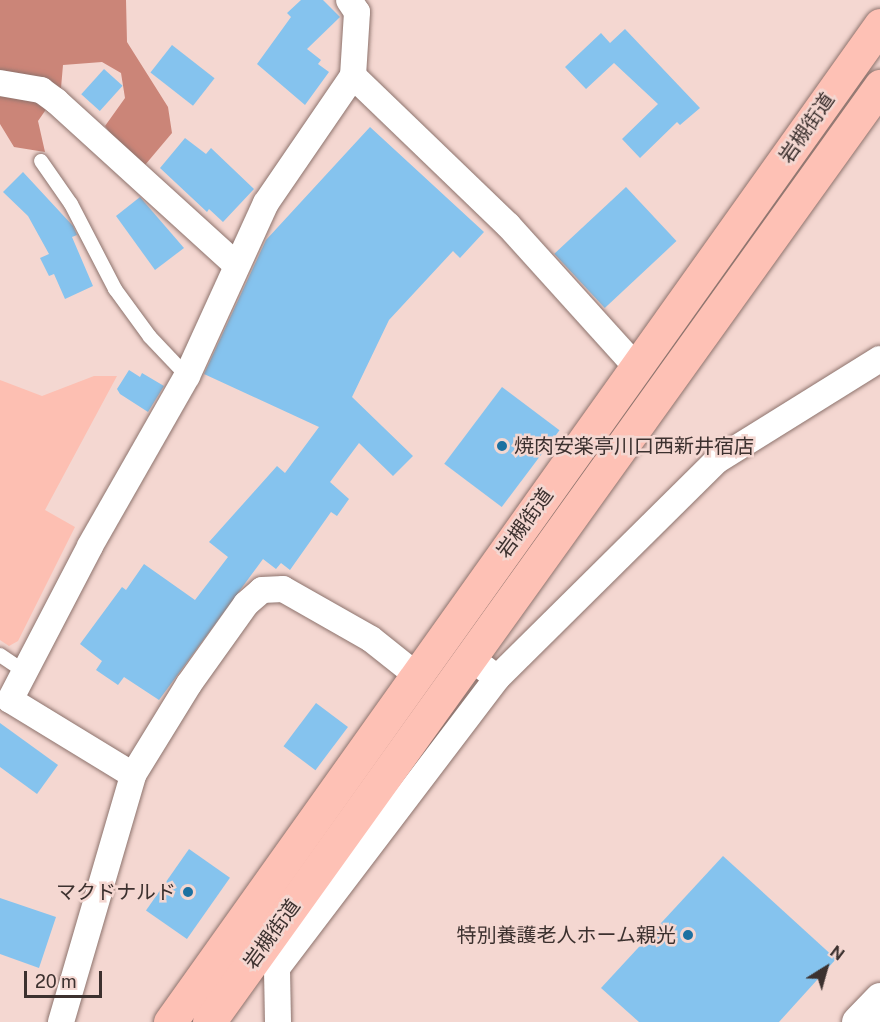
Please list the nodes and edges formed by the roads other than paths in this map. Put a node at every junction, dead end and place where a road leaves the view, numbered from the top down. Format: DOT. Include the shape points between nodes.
graph roads {
  1 [pos="349,0"];
  2 [pos="880,25"];
  3 [pos="353,76"];
  4 [pos="0,83"];
  5 [pos="880,86"];
  6 [pos="41,161"];
  7 [pos="236,265"];
  8 [pos="880,359"];
  9 [pos="638,368"];
  10 [pos="187,376"];
  11 [pos="0,656"];
  12 [pos="470,657"];
  13 [pos="25,672"];
  14 [pos="415,674"];
  15 [pos="496,678"];
  16 [pos="133,775"];
  17 [pos="267,962"];
  18 [pos="880,999"];
  19 [pos="61,1022"];
  20 [pos="170,1022"];
  21 [pos="209,1022"];
  22 [pos="278,1022"];
  23 [pos="858,1022"];
  1 -- 3 [label="street" via="357,12"];
  2 -- 9 [label="highway, 岩槻街道"];
  3 -- 7 [label="street" via="266,202"];
  3 -- 9 [label="street" via="508,225"];
  4 -- 7 [label="street" via="41,90 56,101"];
  5 -- 12 [label="highway, 岩槻街道"];
  6 -- 10 [label="lane" via="71,204 115,289 150,337"];
  7 -- 10 [label="street"];
  8 -- 15 [label="street" via="716,461"];
  9 -- 14 [label="highway, 岩槻街道"];
  10 -- 13 [label="street" via="90,546"];
  11 -- 13 [label="lane"];
  12 -- 15 [label="street"];
  12 -- 17 [label="highway, 岩槻街道"];
  13 -- 16 [label="street" via="10,700"];
  14 -- 16 [label="street" via="371,639 283,589 262,590 246,604 189,684"];
  14 -- 20 [label="highway, 岩槻街道"];
  15 -- 17 [label="street"];
  16 -- 19 [label="street"];
  17 -- 21 [label="highway, 岩槻街道"];
  17 -- 22 [label="street"];
  18 -- 23 [label="main road"];
}
